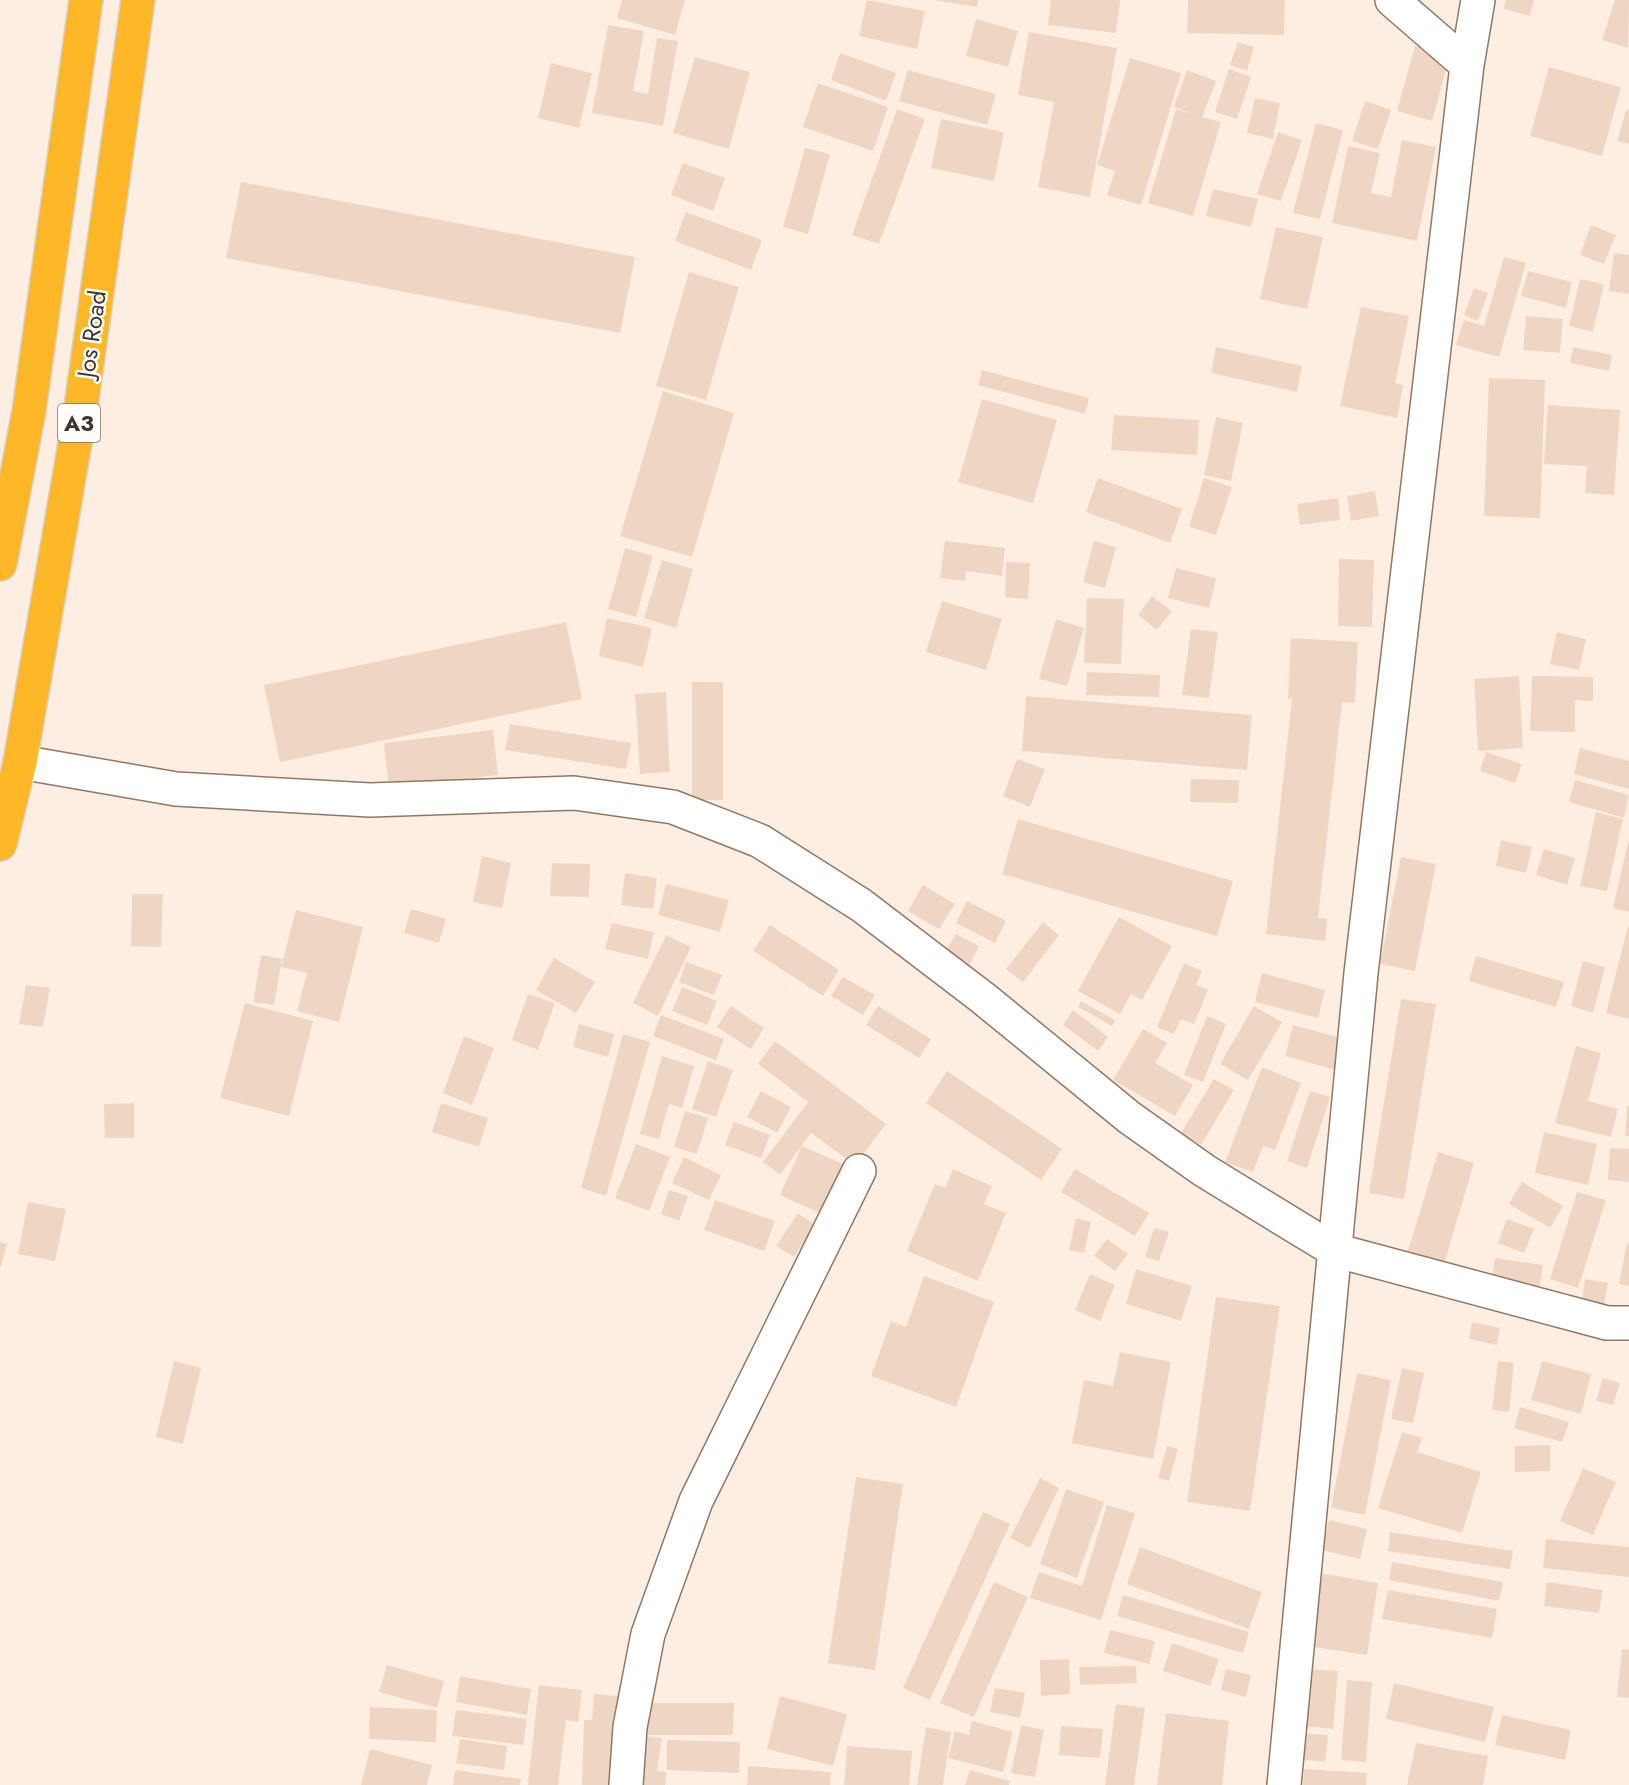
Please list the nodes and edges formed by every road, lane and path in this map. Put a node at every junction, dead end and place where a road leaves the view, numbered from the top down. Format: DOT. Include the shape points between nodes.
graph roads {
  1 [pos="86,0"];
  2 [pos="138,0"];
  3 [pos="1392,0"];
  4 [pos="1478,0"];
  5 [pos="1467,65"];
  6 [pos="0,564"];
  7 [pos="20,762"];
  8 [pos="0,844"];
  9 [pos="859,1172"];
  10 [pos="1334,1250"];
  11 [pos="1629,1323"];
  12 [pos="626,1785"];
  13 [pos="1284,1785"];
  1 -- 6 [label="highway, A3" via="29,411"];
  2 -- 7 [label="highway, Jos Road / A3" via="80,414"];
  3 -- 5 [label="street"];
  4 -- 5 [label="street"];
  5 -- 10 [label="street" via="1361,973"];
  7 -- 8 [label="highway, Jos Road / A3"];
  7 -- 10 [label="street" via="176,789 370,800 574,793 673,807 760,841 861,905 984,998 1130,1118 1205,1171"];
  9 -- 12 [label="street" via="696,1501 648,1634 630,1727"];
  10 -- 11 [label="street" via="1607,1323"];
  10 -- 13 [label="street"];
}
